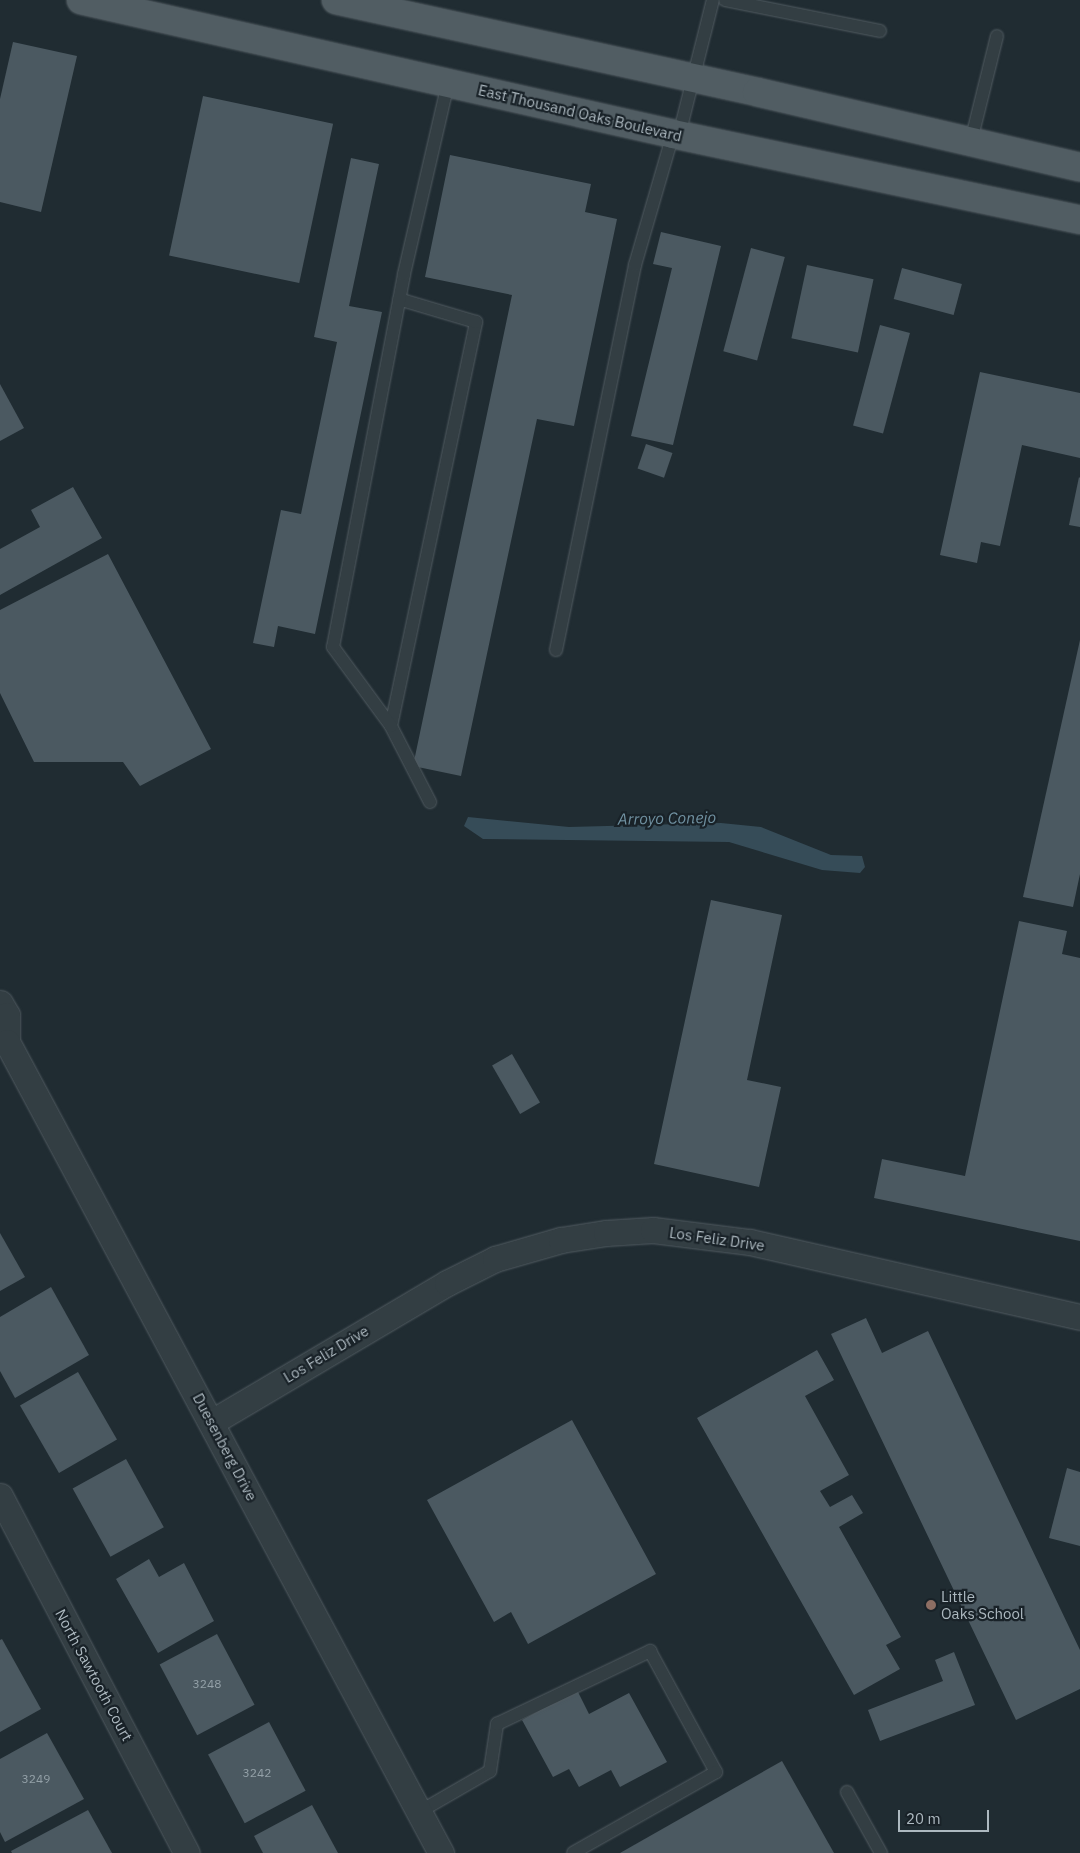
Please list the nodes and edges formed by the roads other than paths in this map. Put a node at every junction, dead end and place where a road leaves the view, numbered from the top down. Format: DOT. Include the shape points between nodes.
graph roads {
  1 [pos="81,0"];
  2 [pos="336,0"];
  3 [pos="713,0"];
  4 [pos="724,0"];
  5 [pos="880,31"];
  6 [pos="997,36"];
  7 [pos="693,80"];
  8 [pos="448,84"];
  9 [pos="676,135"];
  10 [pos="971,141"];
  11 [pos="1080,167"];
  12 [pos="1080,220"];
  13 [pos="399,299"];
  14 [pos="556,650"];
  15 [pos="391,726"];
  16 [pos="430,802"];
  17 [pos="0,1003"];
  18 [pos="4,1039"];
  19 [pos="1080,1317"];
  20 [pos="212,1422"];
  21 [pos="0,1496"];
  22 [pos="847,1792"];
  23 [pos="419,1812"];
  24 [pos="187,1853"];
  25 [pos="441,1853"];
  26 [pos="572,1853"];
  27 [pos="881,1853"];
  1 -- 8 [label="main road, East Thousand Oaks Boulevard"];
  2 -- 7 [label="main road"];
  3 -- 7 [label="lane"];
  4 -- 5 [label="lane"];
  6 -- 10 [label="lane"];
  7 -- 9 [label="lane"];
  7 -- 10 [label="main road"];
  8 -- 9 [label="main road, East Thousand Oaks Boulevard"];
  8 -- 13 [label="lane"];
  9 -- 12 [label="main road, East Thousand Oaks Boulevard"];
  9 -- 14 [label="lane" via="635,265"];
  10 -- 11 [label="main road"];
  13 -- 15 [label="lane" via="333,647"];
  13 -- 15 [label="lane" via="476,322"];
  15 -- 16 [label="lane"];
  17 -- 18 [label="street, Duesenberg Drive" via="7,1015"];
  18 -- 20 [label="street, Duesenberg Drive"];
  19 -- 20 [label="street, Los Feliz Drive" via="750,1242 662,1231 606,1233 561,1240 496,1259 446,1283"];
  20 -- 23 [label="street, Duesenberg Drive"];
  21 -- 24 [label="street, North Sawtooth Court"];
  22 -- 27 [label="lane"];
  23 -- 25 [label="street, Duesenberg Drive"];
  23 -- 26 [label="lane" via="490,1772 497,1724 650,1651 716,1772"];
}
